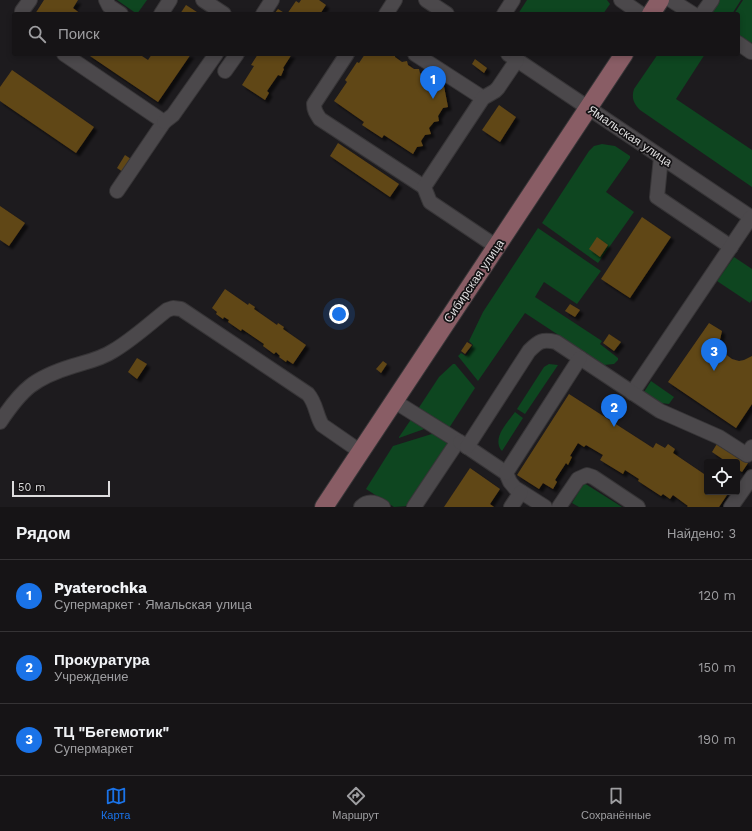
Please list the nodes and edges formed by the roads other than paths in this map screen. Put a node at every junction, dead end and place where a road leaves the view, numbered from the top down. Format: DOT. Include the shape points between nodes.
graph roads {
  1 [pos="30,0"];
  2 [pos="106,0"];
  3 [pos="170,0"];
  4 [pos="204,0"];
  5 [pos="272,0"];
  6 [pos="395,0"];
  7 [pos="426,0"];
  8 [pos="513,0"];
  9 [pos="621,0"];
  10 [pos="660,0"];
  11 [pos="671,0"];
  12 [pos="712,0"];
  13 [pos="22,12"];
  14 [pos="118,12"];
  15 [pos="162,12"];
  16 [pos="221,12"];
  17 [pos="264,12"];
  18 [pos="387,12"];
  19 [pos="445,12"];
  20 [pos="505,12"];
  21 [pos="637,12"];
  22 [pos="652,12"];
  23 [pos="690,12"];
  24 [pos="703,12"];
  25 [pos="740,45"];
  26 [pos="752,52"];
  27 [pos="67,56"];
  28 [pos="215,56"];
  29 [pos="235,56"];
  30 [pos="346,56"];
  31 [pos="418,56"];
  32 [pos="623,56"];
  33 [pos="512,57"];
  34 [pos="225,71"];
  35 [pos="483,98"];
  36 [pos="589,108"];
  37 [pos="164,122"];
  38 [pos="661,157"];
  39 [pos="424,187"];
  40 [pos="116,191"];
  41 [pos="751,217"];
  42 [pos="497,247"];
  43 [pos="731,247"];
  44 [pos="580,358"];
  45 [pos="632,393"];
  46 [pos="394,401"];
  47 [pos="0,422"];
  48 [pos="462,444"];
  49 [pos="361,452"];
  50 [pos="750,454"];
  51 [pos="506,473"];
  52 [pos="752,477"];
  53 [pos="521,492"];
  54 [pos="324,507"];
  55 [pos="362,507"];
  56 [pos="383,507"];
  57 [pos="414,507"];
  58 [pos="511,507"];
  59 [pos="545,507"];
  60 [pos="559,507"];
  61 [pos="638,507"];
  62 [pos="731,507"];
  1 -- 13 [label="street"];
  2 -- 14 [label="street" via="109,6"];
  3 -- 15 [label="street"];
  4 -- 16 [label="street"];
  5 -- 17 [label="street"];
  6 -- 18 [label="street"];
  7 -- 19 [label="street"];
  8 -- 20 [label="street"];
  9 -- 21 [label="street"];
  10 -- 22 [label="main road"];
  11 -- 23 [label="street"];
  12 -- 24 [label="street"];
  25 -- 26 [label="street"];
  27 -- 37 [label="street"];
  28 -- 37 [label="street" via="173,115"];
  29 -- 34 [label="street"];
  30 -- 39 [label="street" via="314,104 316,114"];
  31 -- 35 [label="street"];
  32 -- 36 [label="main road, Сибирская улица"];
  33 -- 35 [label="street" via="498,88"];
  33 -- 36 [label="street, Ямальская улица"];
  35 -- 39 [label="street"];
  36 -- 38 [label="street, Ямальская улица"];
  36 -- 42 [label="main road, Сибирская улица"];
  37 -- 40 [label="street"];
  38 -- 41 [label="street, Ямальская улица"];
  38 -- 43 [label="street" via="657,197"];
  39 -- 42 [label="street" via="430,202"];
  41 -- 43 [label="street"];
  42 -- 46 [label="main road, Сибирская улица"];
  43 -- 45 [label="street"];
  44 -- 45 [label="street"];
  44 -- 48 [label="street" via="556,342 545,340 537,343"];
  44 -- 51 [label="street"];
  45 -- 50 [label="street" via="660,411"];
  46 -- 48 [label="street"];
  46 -- 49 [label="main road, Сибирская улица"];
  47 -- 49 [label="street" via="13,403 37,380 113,352 173,308 181,309 308,394 322,425"];
  48 -- 51 [label="street"];
  48 -- 57 [label="street"];
  49 -- 54 [label="main road, Сибирская улица"];
  51 -- 53 [label="street" via="510,482"];
  52 -- 62 [label="street"];
  53 -- 58 [label="street"];
  53 -- 59 [label="street"];
  55 -- 56 [label="street" via="372,502"];
  60 -- 61 [label="street" via="578,479 587,475"];
}
